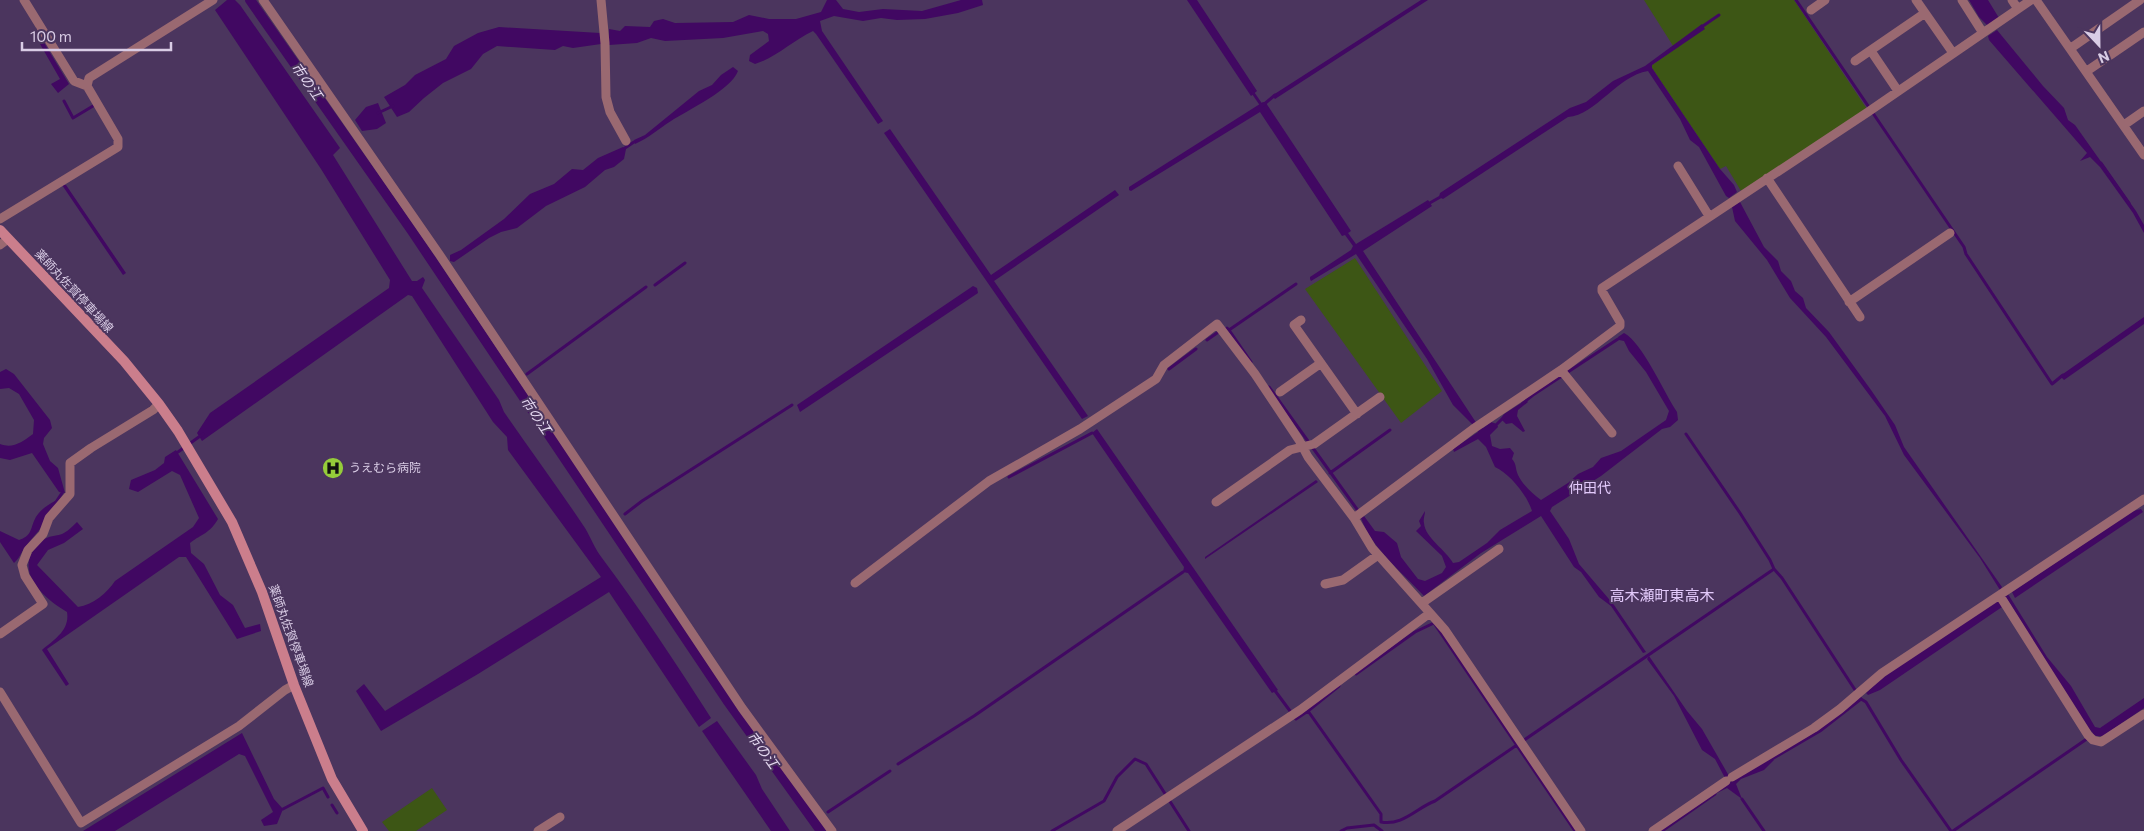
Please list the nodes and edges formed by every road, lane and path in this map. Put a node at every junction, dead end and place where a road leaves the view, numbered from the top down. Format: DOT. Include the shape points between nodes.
graph roads {
  1 [pos="24,0"];
  2 [pos="213,0"];
  3 [pos="263,0"];
  4 [pos="601,0"];
  5 [pos="1825,0"];
  6 [pos="1916,0"];
  7 [pos="1962,0"];
  8 [pos="2012,0"];
  9 [pos="2030,0"];
  10 [pos="2036,0"];
  11 [pos="2140,0"];
  12 [pos="2018,9"];
  13 [pos="1811,10"];
  14 [pos="1926,13"];
  15 [pos="1989,29"];
  16 [pos="2144,32"];
  17 [pos="2071,48"];
  18 [pos="1871,51"];
  19 [pos="1953,53"];
  20 [pos="1855,61"];
  21 [pos="2088,71"];
  22 [pos="87,86"];
  23 [pos="1898,92"];
  24 [pos="2144,111"];
  25 [pos="2124,125"];
  26 [pos="626,141"];
  27 [pos="2144,155"];
  28 [pos="1678,166"];
  29 [pos="1767,178"];
  30 [pos="1708,216"];
  31 [pos="0,219"];
  32 [pos="0,230"];
  33 [pos="1950,233"];
  34 [pos="4,242"];
  35 [pos="1849,302"];
  36 [pos="1860,317"];
  37 [pos="1301,320"];
  38 [pos="1321,363"];
  39 [pos="1564,374"];
  40 [pos="1280,392"];
  41 [pos="1380,398"];
  42 [pos="159,404"];
  43 [pos="1357,414"];
  44 [pos="1612,433"];
  45 [pos="1304,448"];
  46 [pos="1216,502"];
  47 [pos="2143,503"];
  48 [pos="1354,518"];
  49 [pos="1500,549"];
  50 [pos="1378,555"];
  51 [pos="855,583"];
  52 [pos="1325,584"];
  53 [pos="2003,594"];
  54 [pos="1422,603"];
  55 [pos="1430,613"];
  56 [pos="0,634"];
  57 [pos="294,685"];
  58 [pos="0,692"];
  59 [pos="3,703"];
  60 [pos="2144,714"];
  61 [pos="560,817"];
  62 [pos="363,831"];
  63 [pos="538,831"];
  64 [pos="832,831"];
  65 [pos="1117,831"];
  66 [pos="1581,831"];
  67 [pos="1653,831"];
  1 -- 22 [label="street" via="74,81"];
  2 -- 22 [label="street" via="89,78"];
  3 -- 64 [label="street" via="439,254 742,708"];
  4 -- 26 [label="street" via="606,98"];
  5 -- 13 [label="street"];
  6 -- 14 [label="street"];
  7 -- 15 [label="street"];
  8 -- 12 [label="street"];
  9 -- 12 [label="street"];
  10 -- 17 [label="street"];
  11 -- 17 [label="street"];
  12 -- 15 [label="street"];
  14 -- 18 [label="street"];
  14 -- 19 [label="street"];
  15 -- 19 [label="street"];
  16 -- 21 [label="street"];
  17 -- 21 [label="street"];
  18 -- 20 [label="street"];
  18 -- 23 [label="street"];
  19 -- 23 [label="street"];
  21 -- 25 [label="street"];
  22 -- 31 [label="street" via="118,139 118,146"];
  23 -- 29 [label="street"];
  24 -- 25 [label="street"];
  25 -- 27 [label="street"];
  28 -- 30 [label="street"];
  29 -- 30 [label="street"];
  29 -- 35 [label="street"];
  30 -- 39 [label="street" via="1602,288 1620,326"];
  32 -- 34 [label="main road, 薬師丸佐賀停車場線"];
  33 -- 35 [label="street"];
  34 -- 42 [label="main road, 薬師丸佐賀停車場線" via="124,362"];
  35 -- 36 [label="street"];
  37 -- 38 [label="street" via="1294,325"];
  38 -- 40 [label="street"];
  38 -- 43 [label="street"];
  39 -- 44 [label="street"];
  39 -- 48 [label="street" via="1477,426"];
  41 -- 43 [label="street"];
  42 -- 56 [label="street" via="70,464 70,494 49,518 43,534 26,554 22,566 43,604"];
  42 -- 57 [label="main road, 薬師丸佐賀停車場線" via="232,522 262,592"];
  43 -- 45 [label="street"];
  45 -- 46 [label="street" via="1290,450"];
  45 -- 48 [label="street"];
  45 -- 51 [label="street" via="1217,324 1164,365 1156,379 1086,425 989,481"];
  47 -- 53 [label="street"];
  48 -- 50 [label="street"];
  49 -- 54 [label="street"];
  50 -- 52 [label="street" via="1343,580"];
  50 -- 54 [label="street"];
  53 -- 60 [label="street" via="2091,738 2101,742 2109,739"];
  53 -- 67 [label="street" via="1882,673 1814,728 1729,779"];
  54 -- 55 [label="street"];
  55 -- 65 [label="street" via="1300,710"];
  55 -- 66 [label="street" via="1445,630"];
  57 -- 59 [label="street" via="239,726 80,823"];
  57 -- 62 [label="main road, 薬師丸佐賀停車場線" via="332,779"];
  58 -- 59 [label="street"];
  61 -- 63 [label="street"];
}
